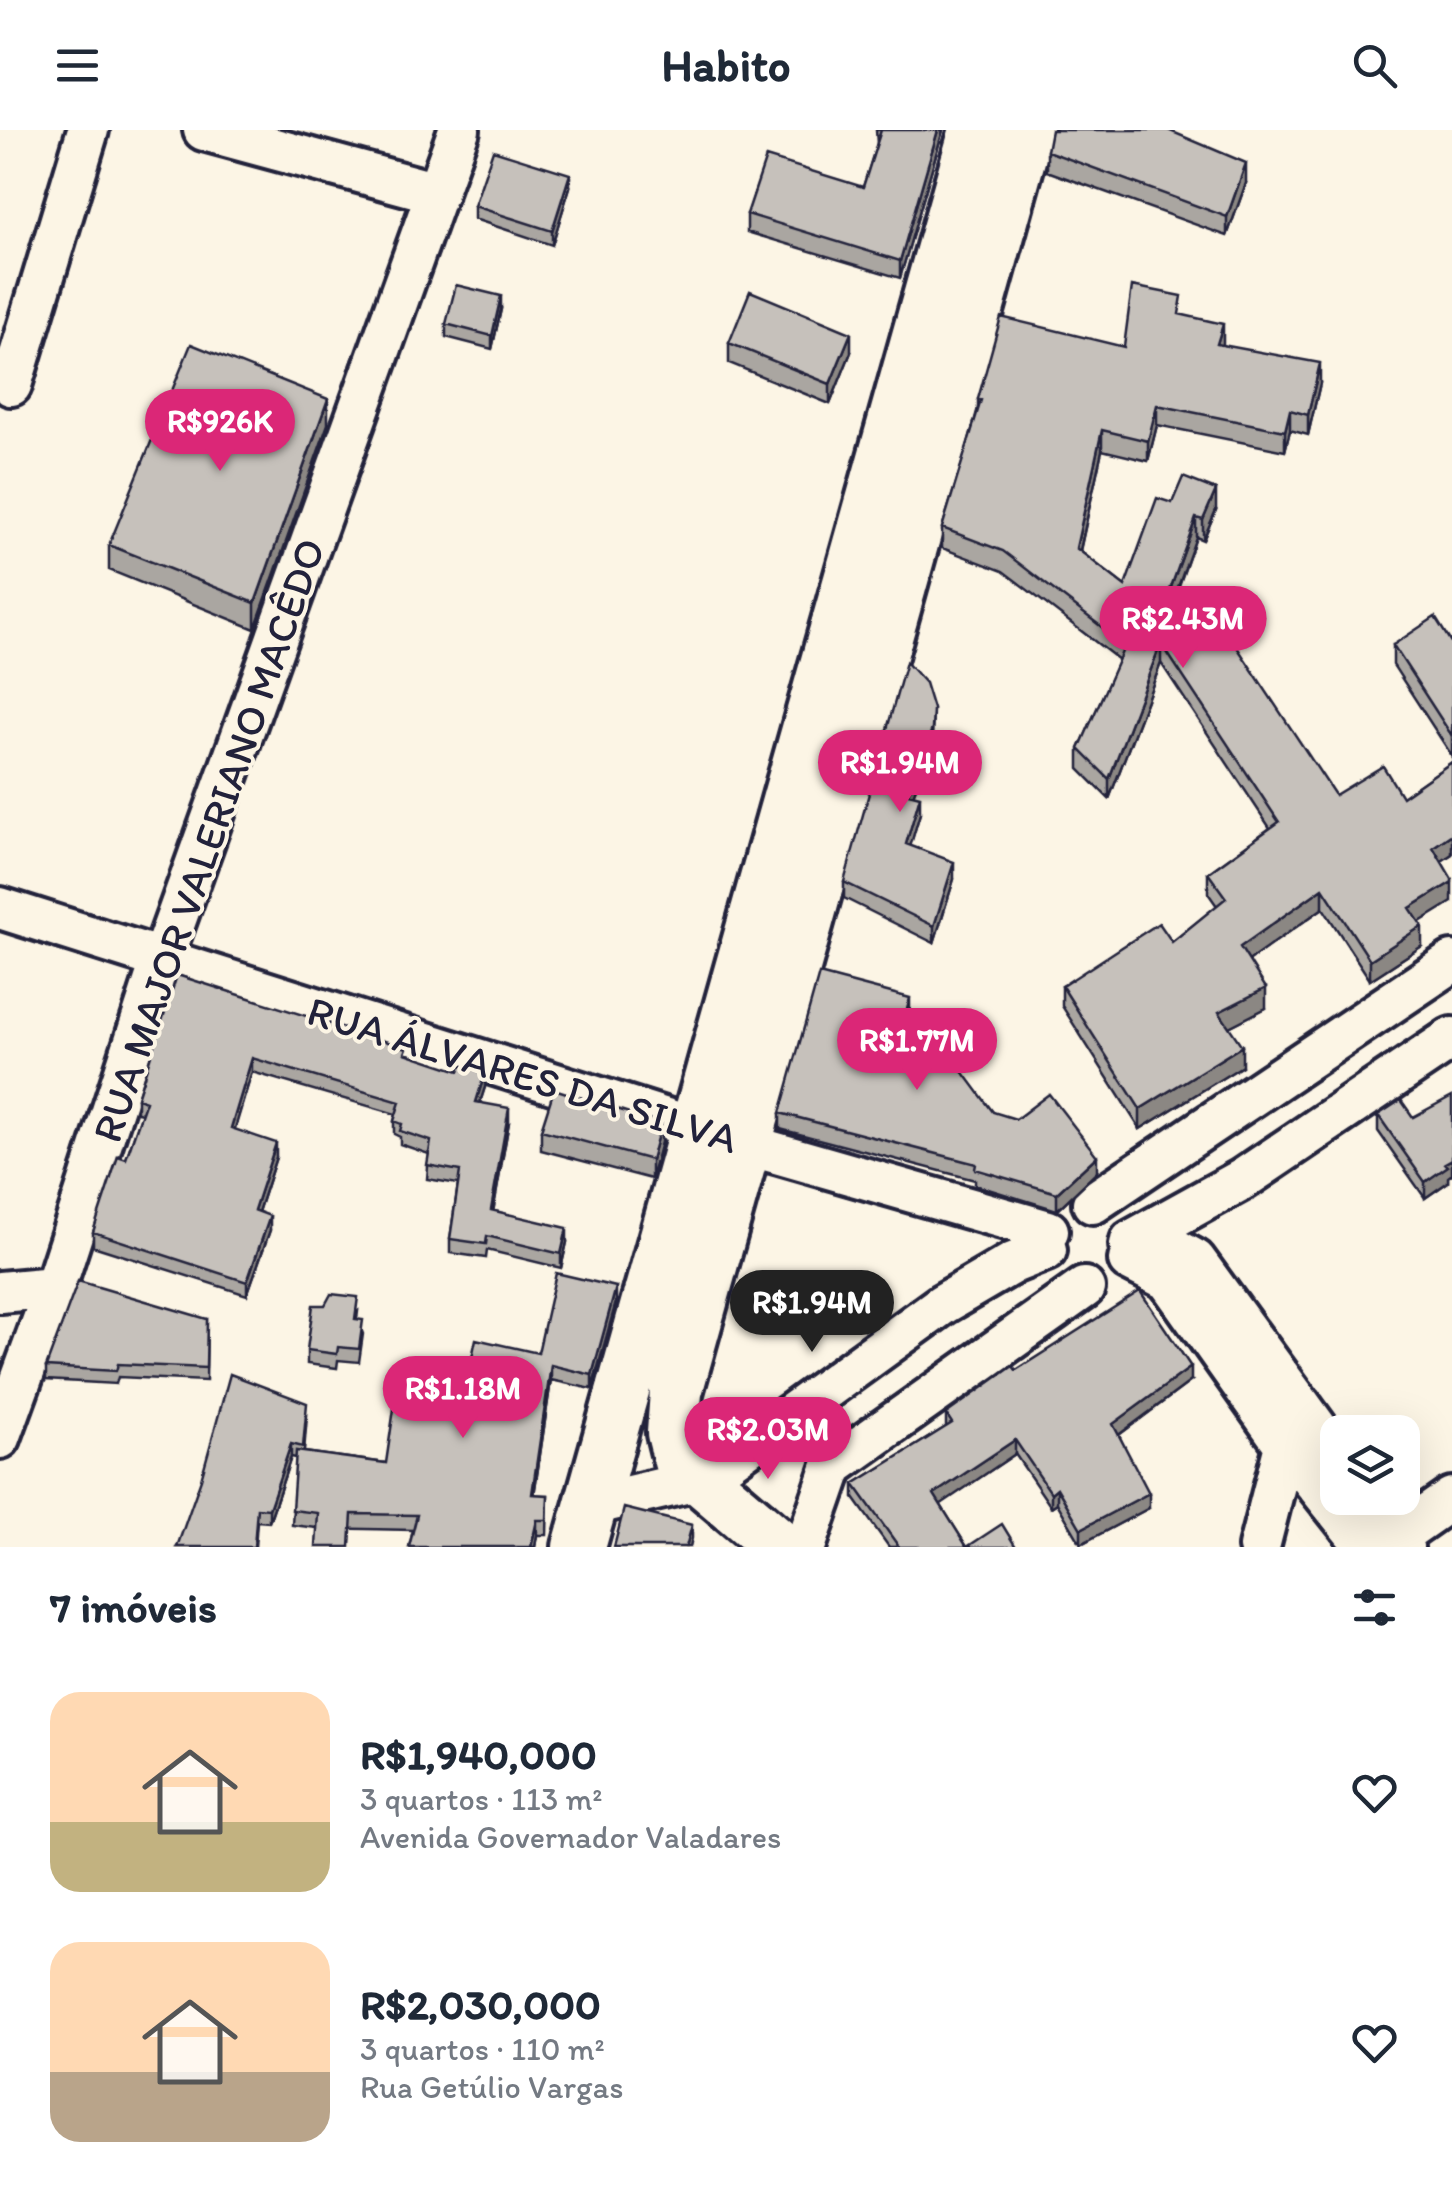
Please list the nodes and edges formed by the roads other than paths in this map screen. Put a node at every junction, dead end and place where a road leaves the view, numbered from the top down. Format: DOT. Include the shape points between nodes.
graph roads {
  1 [pos="88,130"];
  2 [pos="204,130"];
  3 [pos="459,130"];
  4 [pos="976,130"];
  5 [pos="1026,130"];
  6 [pos="437,194"];
  7 [pos="12,386"];
  8 [pos="891,527"];
  9 [pos="0,908"];
  10 [pos="161,961"];
  11 [pos="1452,962"];
  12 [pos="1452,1038"];
  13 [pos="696,1128"];
  14 [pos="745,1144"];
  15 [pos="1093,1203"];
  16 [pos="1047,1241"];
  17 [pos="1130,1249"];
  18 [pos="54,1287"];
  19 [pos="1084,1288"];
  20 [pos="0,1292"];
  21 [pos="1296,1399"];
  22 [pos="1320,1432"];
  23 [pos="0,1438"];
  24 [pos="1285,1445"];
  25 [pos="702,1479"];
  26 [pos="1452,1498"];
  27 [pos="589,1511"];
  28 [pos="1374,1515"];
  29 [pos="1387,1545"];
  30 [pos="781,1547"];
  31 [pos="806,1547"];
  32 [pos="1259,1547"];
  1 -- 7 [label="street"];
  2 -- 6 [label="street"];
  3 -- 6 [label="street, RUA MAJOR VALERIANO MACÊDO"];
  4 -- 8 [label="main road"];
  5 -- 8 [label="main road"];
  6 -- 10 [label="street, RUA MAJOR VALERIANO MACÊDO"];
  8 -- 13 [label="main road"];
  8 -- 14 [label="main road"];
  9 -- 10 [label="street, RUA ÁLVARES DA SILVA"];
  10 -- 13 [label="street, RUA ÁLVARES DA SILVA"];
  10 -- 18 [label="street, RUA MAJOR VALERIANO MACÊDO"];
  11 -- 15 [label="street"];
  12 -- 17 [label="street"];
  13 -- 14 [label="street, RUA ÁLVARES DA SILVA"];
  13 -- 27 [label="main road"];
  14 -- 16 [label="street, RUA ÁLVARES DA SILVA"];
  14 -- 25 [label="main road" via="676,1392 673,1433 680,1461"];
  15 -- 16 [label="street" via="1058,1216"];
  15 -- 17 [label="street" via="1124,1222"];
  16 -- 19 [label="street" via="1052,1268"];
  16 -- 25 [label="street" via="943,1304"];
  17 -- 19 [label="street" via="1119,1276"];
  17 -- 21 [label="street" via="1173,1248 1195,1260"];
  17 -- 24 [label="street" via="1168,1280"];
  18 -- 20 [label="street"];
  18 -- 23 [label="street, RUA MAJOR VALERIANO MACÊDO"];
  19 -- 31 [label="street" via="833,1466"];
  21 -- 22 [label="street"];
  21 -- 24 [label="street"];
  24 -- 29 [label="street"];
  24 -- 32 [label="street"];
  25 -- 27 [label="street"];
  25 -- 30 [label="main road"];
  26 -- 29 [label="street"];
  28 -- 29 [label="street"];
}
